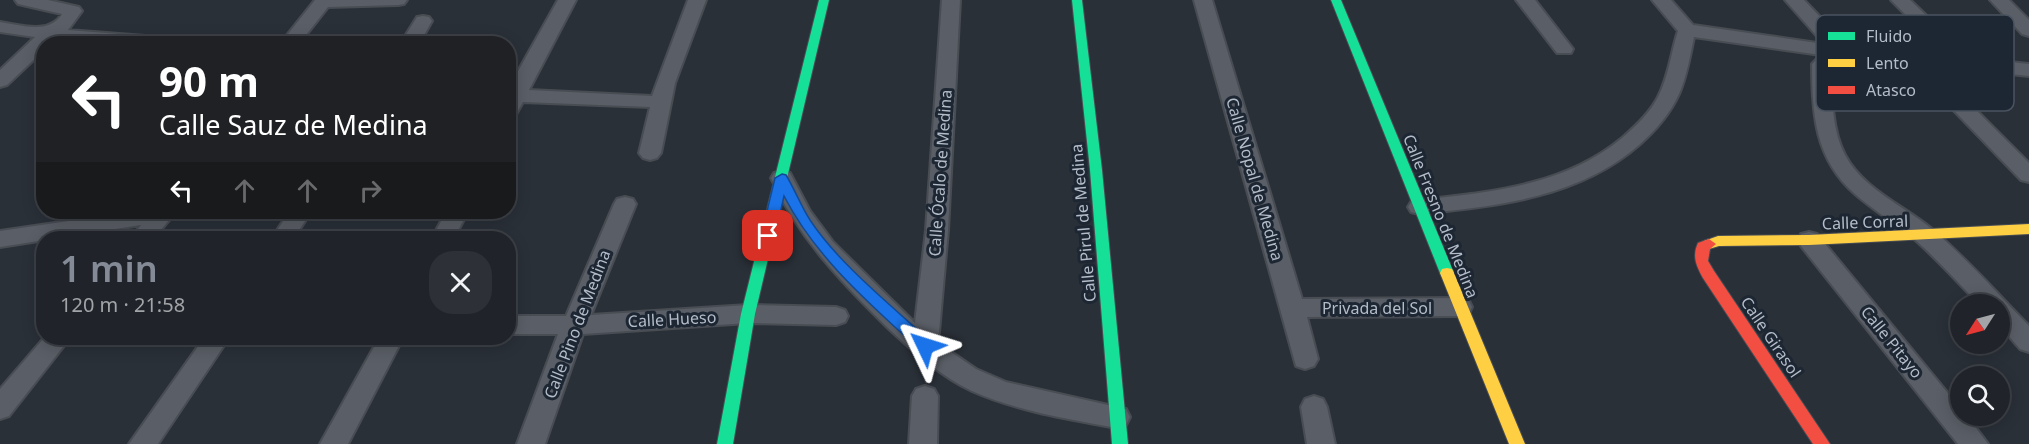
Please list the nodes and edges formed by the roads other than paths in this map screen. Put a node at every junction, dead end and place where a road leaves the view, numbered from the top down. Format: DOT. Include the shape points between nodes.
graph roads {
  1 [pos="24,0"];
  2 [pos="398,0"];
  3 [pos="567,0"];
  4 [pos="697,0"];
  5 [pos="824,0"];
  6 [pos="951,0"];
  7 [pos="1077,0"];
  8 [pos="1203,0"];
  9 [pos="1336,0"];
  10 [pos="1525,0"];
  11 [pos="1660,0"];
  12 [pos="1794,0"];
  13 [pos="1900,0"];
  14 [pos="1999,0"];
  15 [pos="324,1"];
  16 [pos="80,5"];
  17 [pos="1915,15"];
  18 [pos="423,21"];
  19 [pos="1816,23"];
  20 [pos="0,27"];
  21 [pos="1687,30"];
  22 [pos="2029,30"];
  23 [pos="49,34"];
  24 [pos="73,36"];
  25 [pos="296,36"];
  26 [pos="414,36"];
  27 [pos="36,46"];
  28 [pos="1816,48"];
  29 [pos="1564,49"];
  30 [pos="2014,68"];
  31 [pos="2029,70"];
  32 [pos="0,81"];
  33 [pos="516,91"];
  34 [pos="663,92"];
  35 [pos="516,100"];
  36 [pos="1824,111"];
  37 [pos="1966,111"];
  38 [pos="650,153"];
  39 [pos="2029,176"];
  40 [pos="782,178"];
  41 [pos="625,204"];
  42 [pos="1419,207"];
  43 [pos="125,219"];
  44 [pos="159,219"];
  45 [pos="2029,229"];
  46 [pos="46,231"];
  47 [pos="148,231"];
  48 [pos="36,233"];
  49 [pos="1925,236"];
  50 [pos="0,238"];
  51 [pos="1809,240"];
  52 [pos="1703,246"];
  53 [pos="1983,294"];
  54 [pos="1293,308"];
  55 [pos="1460,308"];
  56 [pos="748,314"];
  57 [pos="836,316"];
  58 [pos="2010,322"];
  59 [pos="516,325"];
  60 [pos="573,325"];
  61 [pos="2029,342"];
  62 [pos="52,345"];
  63 [pos="212,345"];
  64 [pos="387,345"];
  65 [pos="925,346"];
  66 [pos="1305,359"];
  67 [pos="926,396"];
  68 [pos="1314,407"];
  69 [pos="0,408"];
  70 [pos="1118,417"];
  71 [pos="143,444"];
  72 [pos="334,444"];
  73 [pos="531,444"];
  74 [pos="725,444"];
  75 [pos="923,444"];
  76 [pos="1120,444"];
  77 [pos="1321,444"];
  78 [pos="1517,444"];
  79 [pos="1822,444"];
  80 [pos="1974,444"];
  1 -- 16 [label="street"];
  2 -- 15 [label="street"];
  3 -- 33 [label="street"];
  4 -- 34 [label="street"];
  5 -- 40 [label="street"];
  6 -- 65 [label="street, Calle Ócalo de Medina" via="937,230"];
  7 -- 70 [label="street, Calle Pirul de Medina"];
  8 -- 54 [label="street, Calle Nopal de Medina"];
  9 -- 42 [label="street, Calle Fresno de Medina"];
  10 -- 29 [label="street"];
  11 -- 21 [label="street"];
  12 -- 19 [label="street"];
  13 -- 17 [label="street"];
  14 -- 22 [label="street"];
  15 -- 25 [label="street"];
  16 -- 23 [label="street" via="65,24"];
  18 -- 26 [label="street"];
  20 -- 23 [label="street"];
  21 -- 28 [label="street"];
  21 -- 42 [label="street" via="1670,92 1654,118 1628,145 1595,167 1567,182 1512,197"];
  23 -- 24 [label="street"];
  27 -- 32 [label="street"];
  30 -- 31 [label="street"];
  34 -- 35 [label="street"];
  34 -- 38 [label="street"];
  36 -- 49 [label="street" via="1833,154 1848,174"];
  37 -- 39 [label="street"];
  40 -- 56 [label="street"];
  40 -- 65 [label="street" via="804,222 822,246"];
  41 -- 60 [label="street, Calle Pino de Medina"];
  42 -- 55 [label="street, Calle Fresno de Medina"];
  43 -- 46 [label="street"];
  44 -- 47 [label="street"];
  45 -- 49 [label="street, Calle Corral"];
  48 -- 50 [label="street"];
  49 -- 51 [label="street, Calle Corral"];
  49 -- 53 [label="street"];
  51 -- 52 [label="street, Calle Corral" via="1718,241"];
  51 -- 80 [label="street, Calle Pitayo"];
  52 -- 79 [label="street, Calle Girasol" via="1701,261 1708,274"];
  54 -- 55 [label="street, Privada del Sol"];
  54 -- 66 [label="street, Calle Nopal de Medina"];
  55 -- 78 [label="street, Calle Fresno de Medina"];
  56 -- 57 [label="street, Calle Hueso"];
  56 -- 60 [label="street, Calle Hueso"];
  56 -- 74 [label="street"];
  58 -- 61 [label="street"];
  59 -- 60 [label="street, Calle Hueso"];
  60 -- 73 [label="street, Calle Pino de Medina"];
  62 -- 69 [label="street"];
  63 -- 71 [label="street"];
  64 -- 72 [label="street"];
  65 -- 70 [label="street" via="951,367 1003,392"];
  67 -- 75 [label="street"];
  68 -- 77 [label="street"];
  70 -- 76 [label="street, Calle Pirul de Medina"];
}
